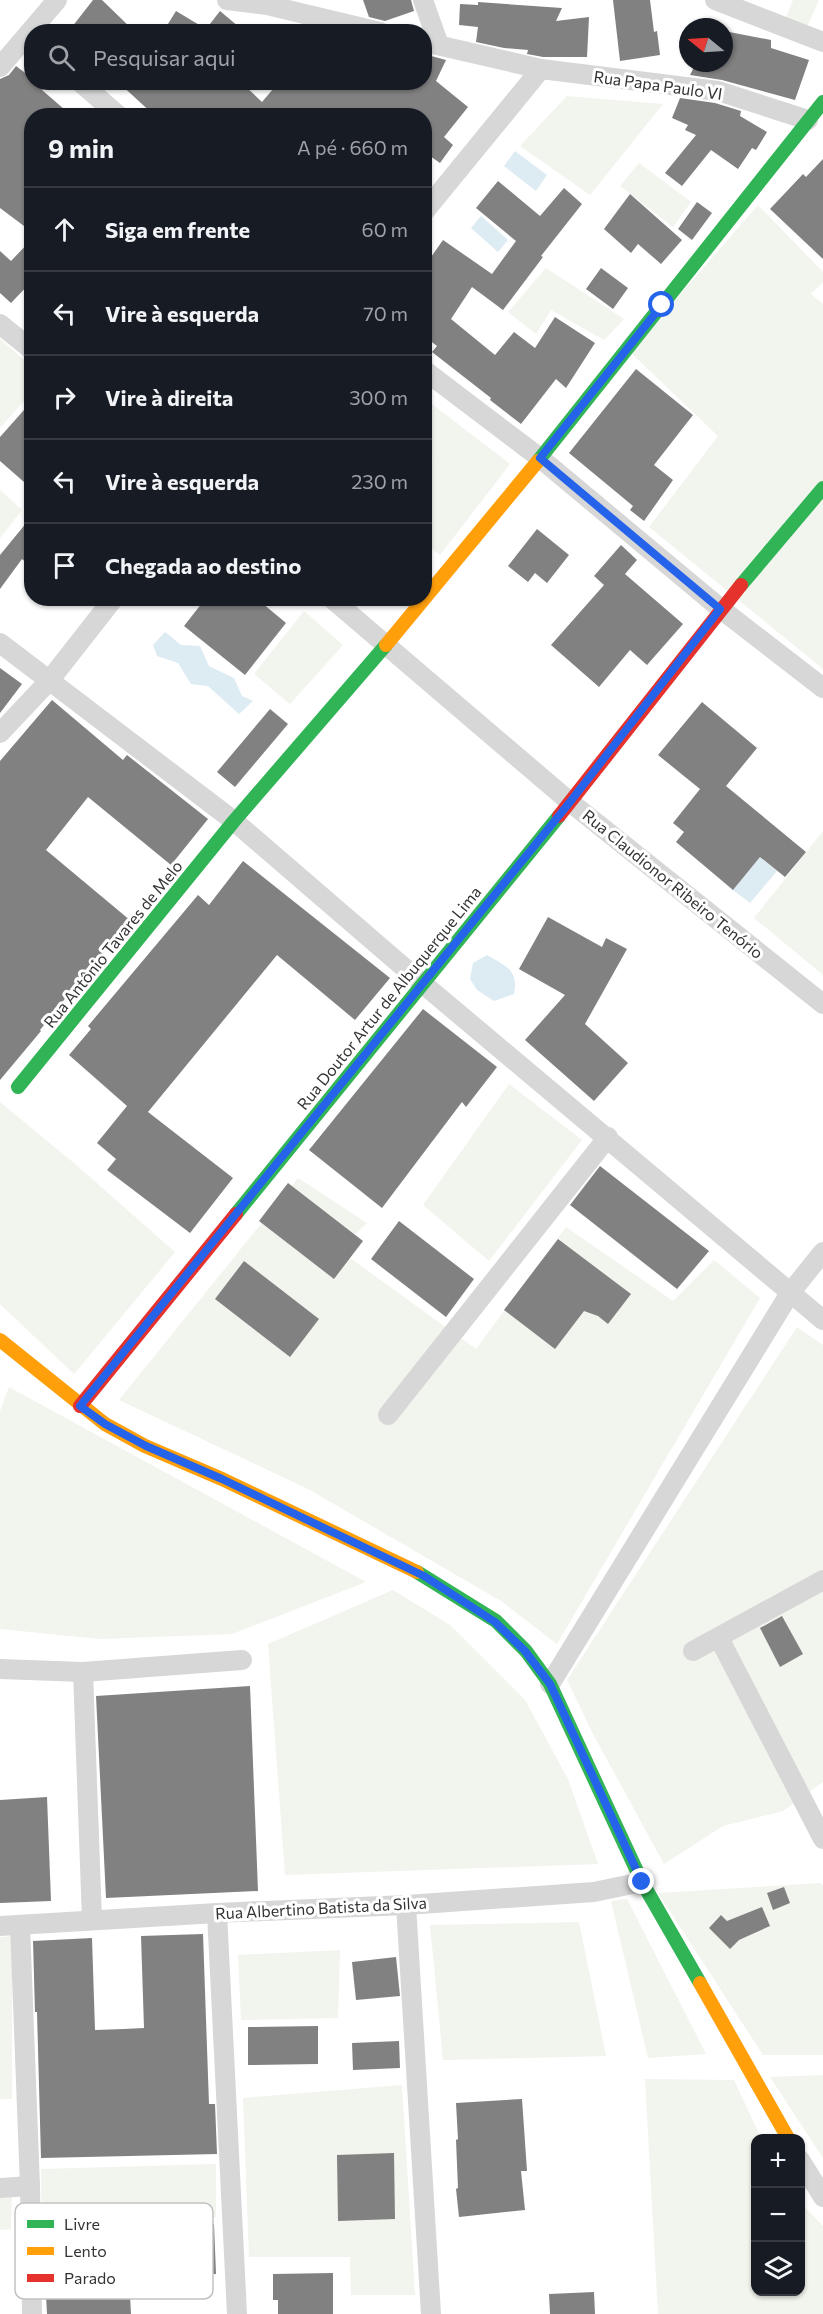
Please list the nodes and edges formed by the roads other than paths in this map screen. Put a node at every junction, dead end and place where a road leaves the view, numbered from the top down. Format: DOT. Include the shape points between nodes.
graph roads {
  1 [pos="57,0"];
  2 [pos="227,0"];
  3 [pos="423,0"];
  4 [pos="714,0"];
  5 [pos="266,3"];
  6 [pos="39,24"];
  7 [pos="349,24"];
  8 [pos="428,24"];
  9 [pos="823,42"];
  10 [pos="24,43"];
  11 [pos="432,44"];
  12 [pos="0,67"];
  13 [pos="541,69"];
  14 [pos="89,90"];
  15 [pos="823,102"];
  16 [pos="110,108"];
  17 [pos="808,120"];
  18 [pos="432,202"];
  19 [pos="0,324"];
  20 [pos="24,344"];
  21 [pos="432,376"];
  22 [pos="540,458"];
  23 [pos="823,488"];
  24 [pos="432,589"];
  25 [pos="108,606"];
  26 [pos="341,606"];
  27 [pos="418,606"];
  28 [pos="720,609"];
  29 [pos="0,643"];
  30 [pos="387,644"];
  31 [pos="48,681"];
  32 [pos="823,688"];
  33 [pos="0,733"];
  34 [pos="570,802"];
  35 [pos="234,821"];
  36 [pos="422,983"];
  37 [pos="823,1004"];
  38 [pos="18,1087"];
  39 [pos="608,1137"];
  40 [pos="823,1252"];
  41 [pos="790,1293"];
  42 [pos="823,1320"];
  43 [pos="0,1340"];
  44 [pos="80,1406"];
  45 [pos="388,1415"];
  46 [pos="823,1580"];
  47 [pos="719,1638"];
  48 [pos="693,1651"];
  49 [pos="242,1660"];
  50 [pos="0,1669"];
  51 [pos="83,1672"];
  52 [pos="550,1684"];
  53 [pos="823,1839"];
  54 [pos="642,1882"];
  55 [pos="406,1905"];
  56 [pos="217,1913"];
  57 [pos="92,1920"];
  58 [pos="10,1925"];
  59 [pos="785,2134"];
  60 [pos="805,2167"];
  61 [pos="30,2186"];
  62 [pos="0,2188"];
  63 [pos="823,2197"];
  64 [pos="30,2203"];
  65 [pos="33,2299"];
  66 [pos="33,2314"];
  67 [pos="237,2314"];
  68 [pos="431,2314"];
  1 -- 6 [label="street"];
  2 -- 5 [label="street"];
  3 -- 8 [label="street"];
  4 -- 9 [label="street"];
  5 -- 7 [label="street"];
  10 -- 12 [label="street"];
  11 -- 13 [label="street, Rua Papa Paulo VI"];
  13 -- 17 [label="street, Rua Papa Paulo VI" via="718,91"];
  13 -- 18 [label="street"];
  14 -- 16 [label="street"];
  15 -- 17 [label="street, Rua Antônio Tavares de Melo"];
  17 -- 22 [label="street, Rua Antônio Tavares de Melo"];
  19 -- 20 [label="street"];
  21 -- 22 [label="street"];
  22 -- 24 [label="street, Rua Antônio Tavares de Melo"];
  22 -- 28 [label="street"];
  23 -- 28 [label="street, Rua Doutor Artur de Albuquerque Lima"];
  25 -- 31 [label="street"];
  26 -- 30 [label="street, Rua Claudionor Ribeiro Tenório"];
  27 -- 30 [label="street, Rua Antônio Tavares de Melo"];
  28 -- 32 [label="street"];
  28 -- 34 [label="street, Rua Doutor Artur de Albuquerque Lima"];
  29 -- 31 [label="street"];
  30 -- 34 [label="street, Rua Claudionor Ribeiro Tenório"];
  30 -- 35 [label="street, Rua Antônio Tavares de Melo"];
  31 -- 33 [label="street"];
  31 -- 35 [label="street"];
  34 -- 36 [label="street, Rua Doutor Artur de Albuquerque Lima"];
  34 -- 37 [label="street, Rua Claudionor Ribeiro Tenório"];
  35 -- 36 [label="street"];
  35 -- 38 [label="street, Rua Antônio Tavares de Melo"];
  36 -- 39 [label="street"];
  36 -- 44 [label="street, Rua Doutor Artur de Albuquerque Lima"];
  39 -- 41 [label="street"];
  39 -- 45 [label="street"];
  40 -- 41 [label="street"];
  41 -- 42 [label="street"];
  41 -- 52 [label="street"];
  43 -- 44 [label="street"];
  44 -- 52 [label="street" via="146,1446 424,1576 495,1622 525,1651"];
  46 -- 47 [label="street"];
  47 -- 48 [label="street"];
  47 -- 53 [label="street"];
  49 -- 51 [label="street"];
  50 -- 51 [label="street"];
  51 -- 57 [label="street"];
  52 -- 54 [label="street"];
  54 -- 55 [label="street, Rua Albertino Batista da Silva" via="594,1892"];
  54 -- 59 [label="street"];
  55 -- 56 [label="street, Rua Albertino Batista da Silva"];
  55 -- 68 [label="street"];
  56 -- 57 [label="street, Rua Albertino Batista da Silva"];
  56 -- 67 [label="street"];
  57 -- 58 [label="street, Rua Albertino Batista da Silva"];
  58 -- 61 [label="street"];
  60 -- 63 [label="street"];
  61 -- 62 [label="street"];
  61 -- 64 [label="street"];
  65 -- 66 [label="street"];
}
